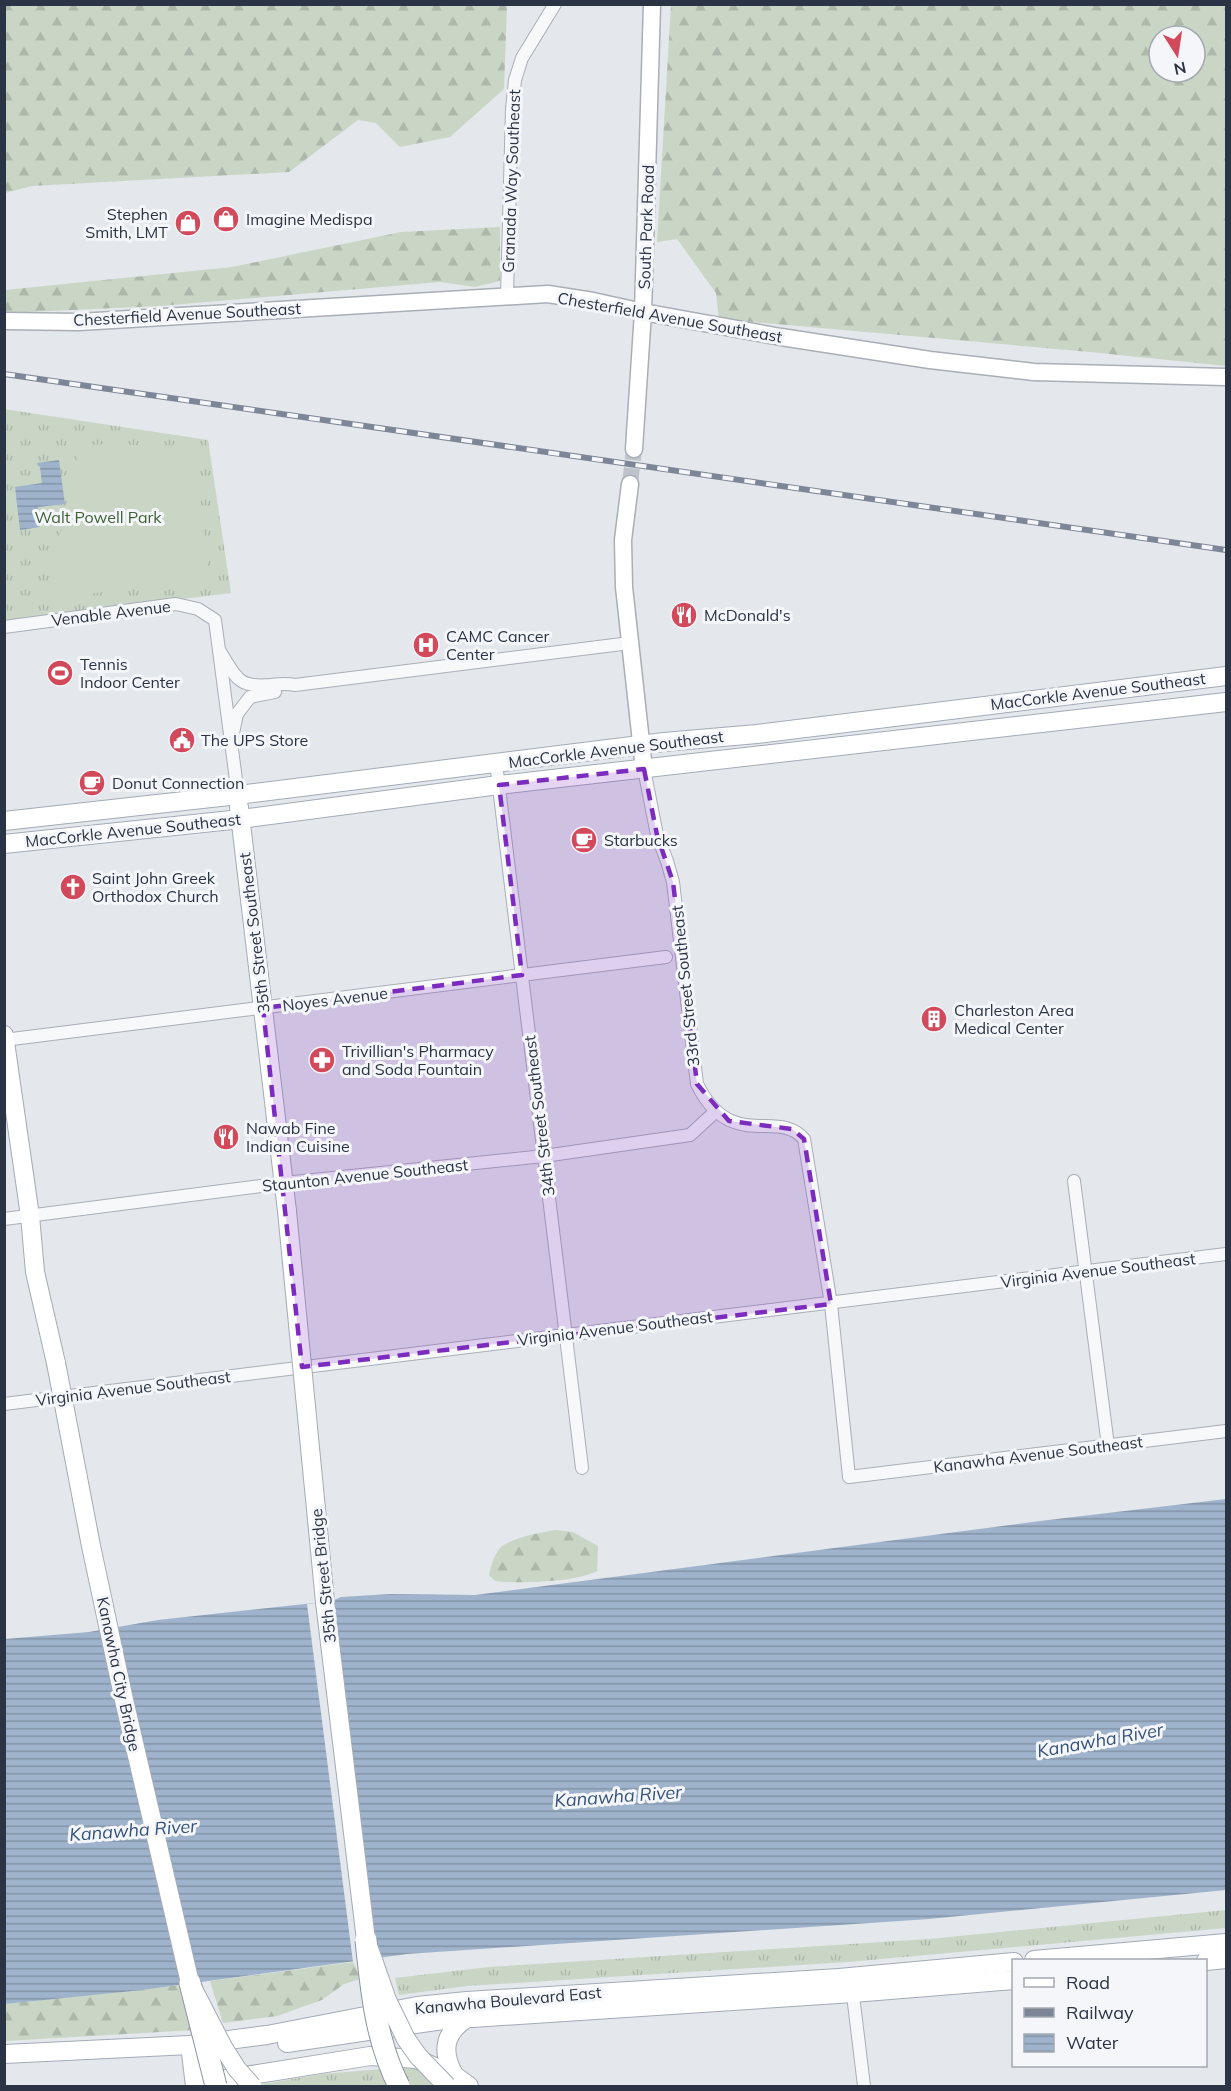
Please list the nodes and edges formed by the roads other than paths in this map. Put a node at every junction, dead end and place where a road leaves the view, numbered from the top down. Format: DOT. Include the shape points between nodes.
graph roads {
  1 [pos="555,4"];
  2 [pos="652,4"];
  3 [pos="507,296"];
  4 [pos="644,312"];
  5 [pos="4,321"];
  6 [pos="1227,377"];
  7 [pos="634,449"];
  8 [pos="630,484"];
  9 [pos="214,620"];
  10 [pos="4,627"];
  11 [pos="630,643"];
  12 [pos="219,650"];
  13 [pos="1227,676"];
  14 [pos="295,685"];
  15 [pos="1227,702"];
  16 [pos="231,745"];
  17 [pos="641,746"];
  18 [pos="496,763"];
  19 [pos="644,769"];
  20 [pos="499,785"];
  21 [pos="238,795"];
  22 [pos="241,819"];
  23 [pos="4,821"];
  24 [pos="4,844"];
  25 [pos="666,957"];
  26 [pos="522,975"];
  27 [pos="263,1008"];
  28 [pos="4,1035"];
  29 [pos="5,1040"];
  30 [pos="716,1111"];
  31 [pos="544,1156"];
  32 [pos="1074,1181"];
  33 [pos="284,1183"];
  34 [pos="287,1211"];
  35 [pos="30,1216"];
  36 [pos="4,1219"];
  37 [pos="1227,1254"];
  38 [pos="1086,1272"];
  39 [pos="831,1304"];
  40 [pos="566,1334"];
  41 [pos="4,1404"];
  42 [pos="1227,1431"];
  43 [pos="1108,1446"];
  44 [pos="582,1468"];
  45 [pos="849,1477"];
  46 [pos="366,1940"];
  47 [pos="1227,1943"];
  48 [pos="1045,1959"];
  49 [pos="1227,1959"];
  50 [pos="1207,1961"];
  51 [pos="1012,1962"];
  52 [pos="1012,1980"];
  53 [pos="190,1983"];
  54 [pos="852,1985"];
  55 [pos="467,2018"];
  56 [pos="191,2050"];
  57 [pos="4,2054"];
  58 [pos="4,2067"];
  59 [pos="451,2081"];
  60 [pos="202,2086"];
  61 [pos="252,2086"];
  62 [pos="399,2086"];
  63 [pos="469,2086"];
  64 [pos="864,2086"];
  1 -- 3 [label="street, Granada Way Southeast" via="522,58 515,80"];
  2 -- 4 [label="street, South Park Road"];
  3 -- 4 [label="street, Chesterfield Avenue Southeast" via="548,294"];
  3 -- 5 [label="street, Chesterfield Avenue Southeast" via="79,322"];
  4 -- 6 [label="street, Chesterfield Avenue Southeast" via="930,360 1027,372"];
  4 -- 7 [label="street, South Park Road"];
  8 -- 11 [label="street" via="623,540"];
  9 -- 10 [label="street, Venable Avenue" via="198,609 176,604"];
  9 -- 12 [label="street, 35th Street Southeast"];
  11 -- 14 [label="street"];
  11 -- 17 [label="street"];
  12 -- 14 [label="street" via="238,679 246,684"];
  12 -- 16 [label="street, 35th Street Southeast"];
  13 -- 17 [label="main road, MacCorkle Avenue Southeast"];
  14 -- 16 [label="street" via="285,691 250,697 237,714"];
  15 -- 19 [label="main road, MacCorkle Avenue Southeast"];
  16 -- 21 [label="street, 35th Street Southeast"];
  17 -- 18 [label="main road, MacCorkle Avenue Southeast"];
  17 -- 19 [label="street, 33rd Street Southeast"];
  18 -- 20 [label="street, 34th Street Southeast"];
  18 -- 21 [label="main road, MacCorkle Avenue Southeast"];
  19 -- 20 [label="main road, MacCorkle Avenue Southeast"];
  19 -- 30 [label="street, 33rd Street Southeast" via="657,835 673,882 694,1070 703,1096"];
  20 -- 22 [label="main road, MacCorkle Avenue Southeast"];
  20 -- 26 [label="street, 34th Street Southeast"];
  21 -- 22 [label="main road, 35th Street Southeast"];
  21 -- 23 [label="main road, MacCorkle Avenue Southeast"];
  22 -- 24 [label="main road, MacCorkle Avenue Southeast"];
  22 -- 27 [label="main road, 35th Street Southeast"];
  25 -- 26 [label="street, Noyes Avenue"];
  26 -- 27 [label="street, Noyes Avenue"];
  26 -- 31 [label="street, 34th Street Southeast"];
  27 -- 29 [label="street, Noyes Avenue"];
  27 -- 33 [label="main road, 35th Street Southeast"];
  28 -- 29 [label="main road, Kanawha City Bridge"];
  29 -- 35 [label="main road, Kanawha City Bridge"];
  30 -- 31 [label="street, Staunton Avenue Southeast" via="690,1135"];
  30 -- 39 [label="street, 33rd Street Southeast" via="740,1125 792,1129 804,1139"];
  31 -- 33 [label="street, Staunton Avenue Southeast"];
  31 -- 40 [label="street, 34th Street Southeast"];
  32 -- 38 [label="street"];
  33 -- 34 [label="main road, 35th Street Southeast"];
  33 -- 35 [label="street, Staunton Avenue Southeast"];
  34 -- 46 [label="main road, 35th Street Bridge, bridge" via="325,1602"];
  35 -- 36 [label="street, Staunton Avenue Southeast"];
  35 -- 53 [label="main road, Kanawha City Bridge, bridge" via="35,1272 91,1546"];
  37 -- 38 [label="street, Virginia Avenue Southeast"];
  38 -- 39 [label="street, Virginia Avenue Southeast"];
  38 -- 43 [label="street"];
  39 -- 40 [label="street, Virginia Avenue Southeast"];
  39 -- 45 [label="street, 33rd Street Southeast"];
  40 -- 41 [label="street, Virginia Avenue Southeast"];
  40 -- 44 [label="street, 34th Street Southeast"];
  42 -- 43 [label="street, Kanawha Avenue Southeast"];
  43 -- 45 [label="street, Kanawha Avenue Southeast"];
  46 -- 59 [label="main road, 35th Street Bridge, bridge" via="387,2000 406,2039 418,2056"];
  46 -- 62 [label="highway, bridge" via="380,2035"];
  47 -- 48 [label="main road"];
  49 -- 50 [label="main road"];
  51 -- 54 [label="main road, Kanawha Boulevard East"];
  52 -- 54 [label="main road, Kanawha Boulevard East"];
  53 -- 60 [label="highway, bridge"];
  53 -- 61 [label="main road, Kanawha City Bridge, bridge" via="223,2047"];
  54 -- 55 [label="main road, Kanawha Boulevard East"];
  54 -- 56 [label="main road, Kanawha Boulevard East" via="427,2005"];
  54 -- 64 [label="street"];
  55 -- 56 [label="main road, Kanawha Boulevard East" via="219,2054"];
  55 -- 59 [label="main road" via="451,2031 446,2044"];
  56 -- 57 [label="main road, Kanawha Boulevard East"];
  56 -- 58 [label="main road, Kanawha Boulevard East"];
  56 -- 60 [label="main road"];
  59 -- 60 [label="main road" via="416,2059 370,2056"];
  59 -- 63 [label="main road"];
}
